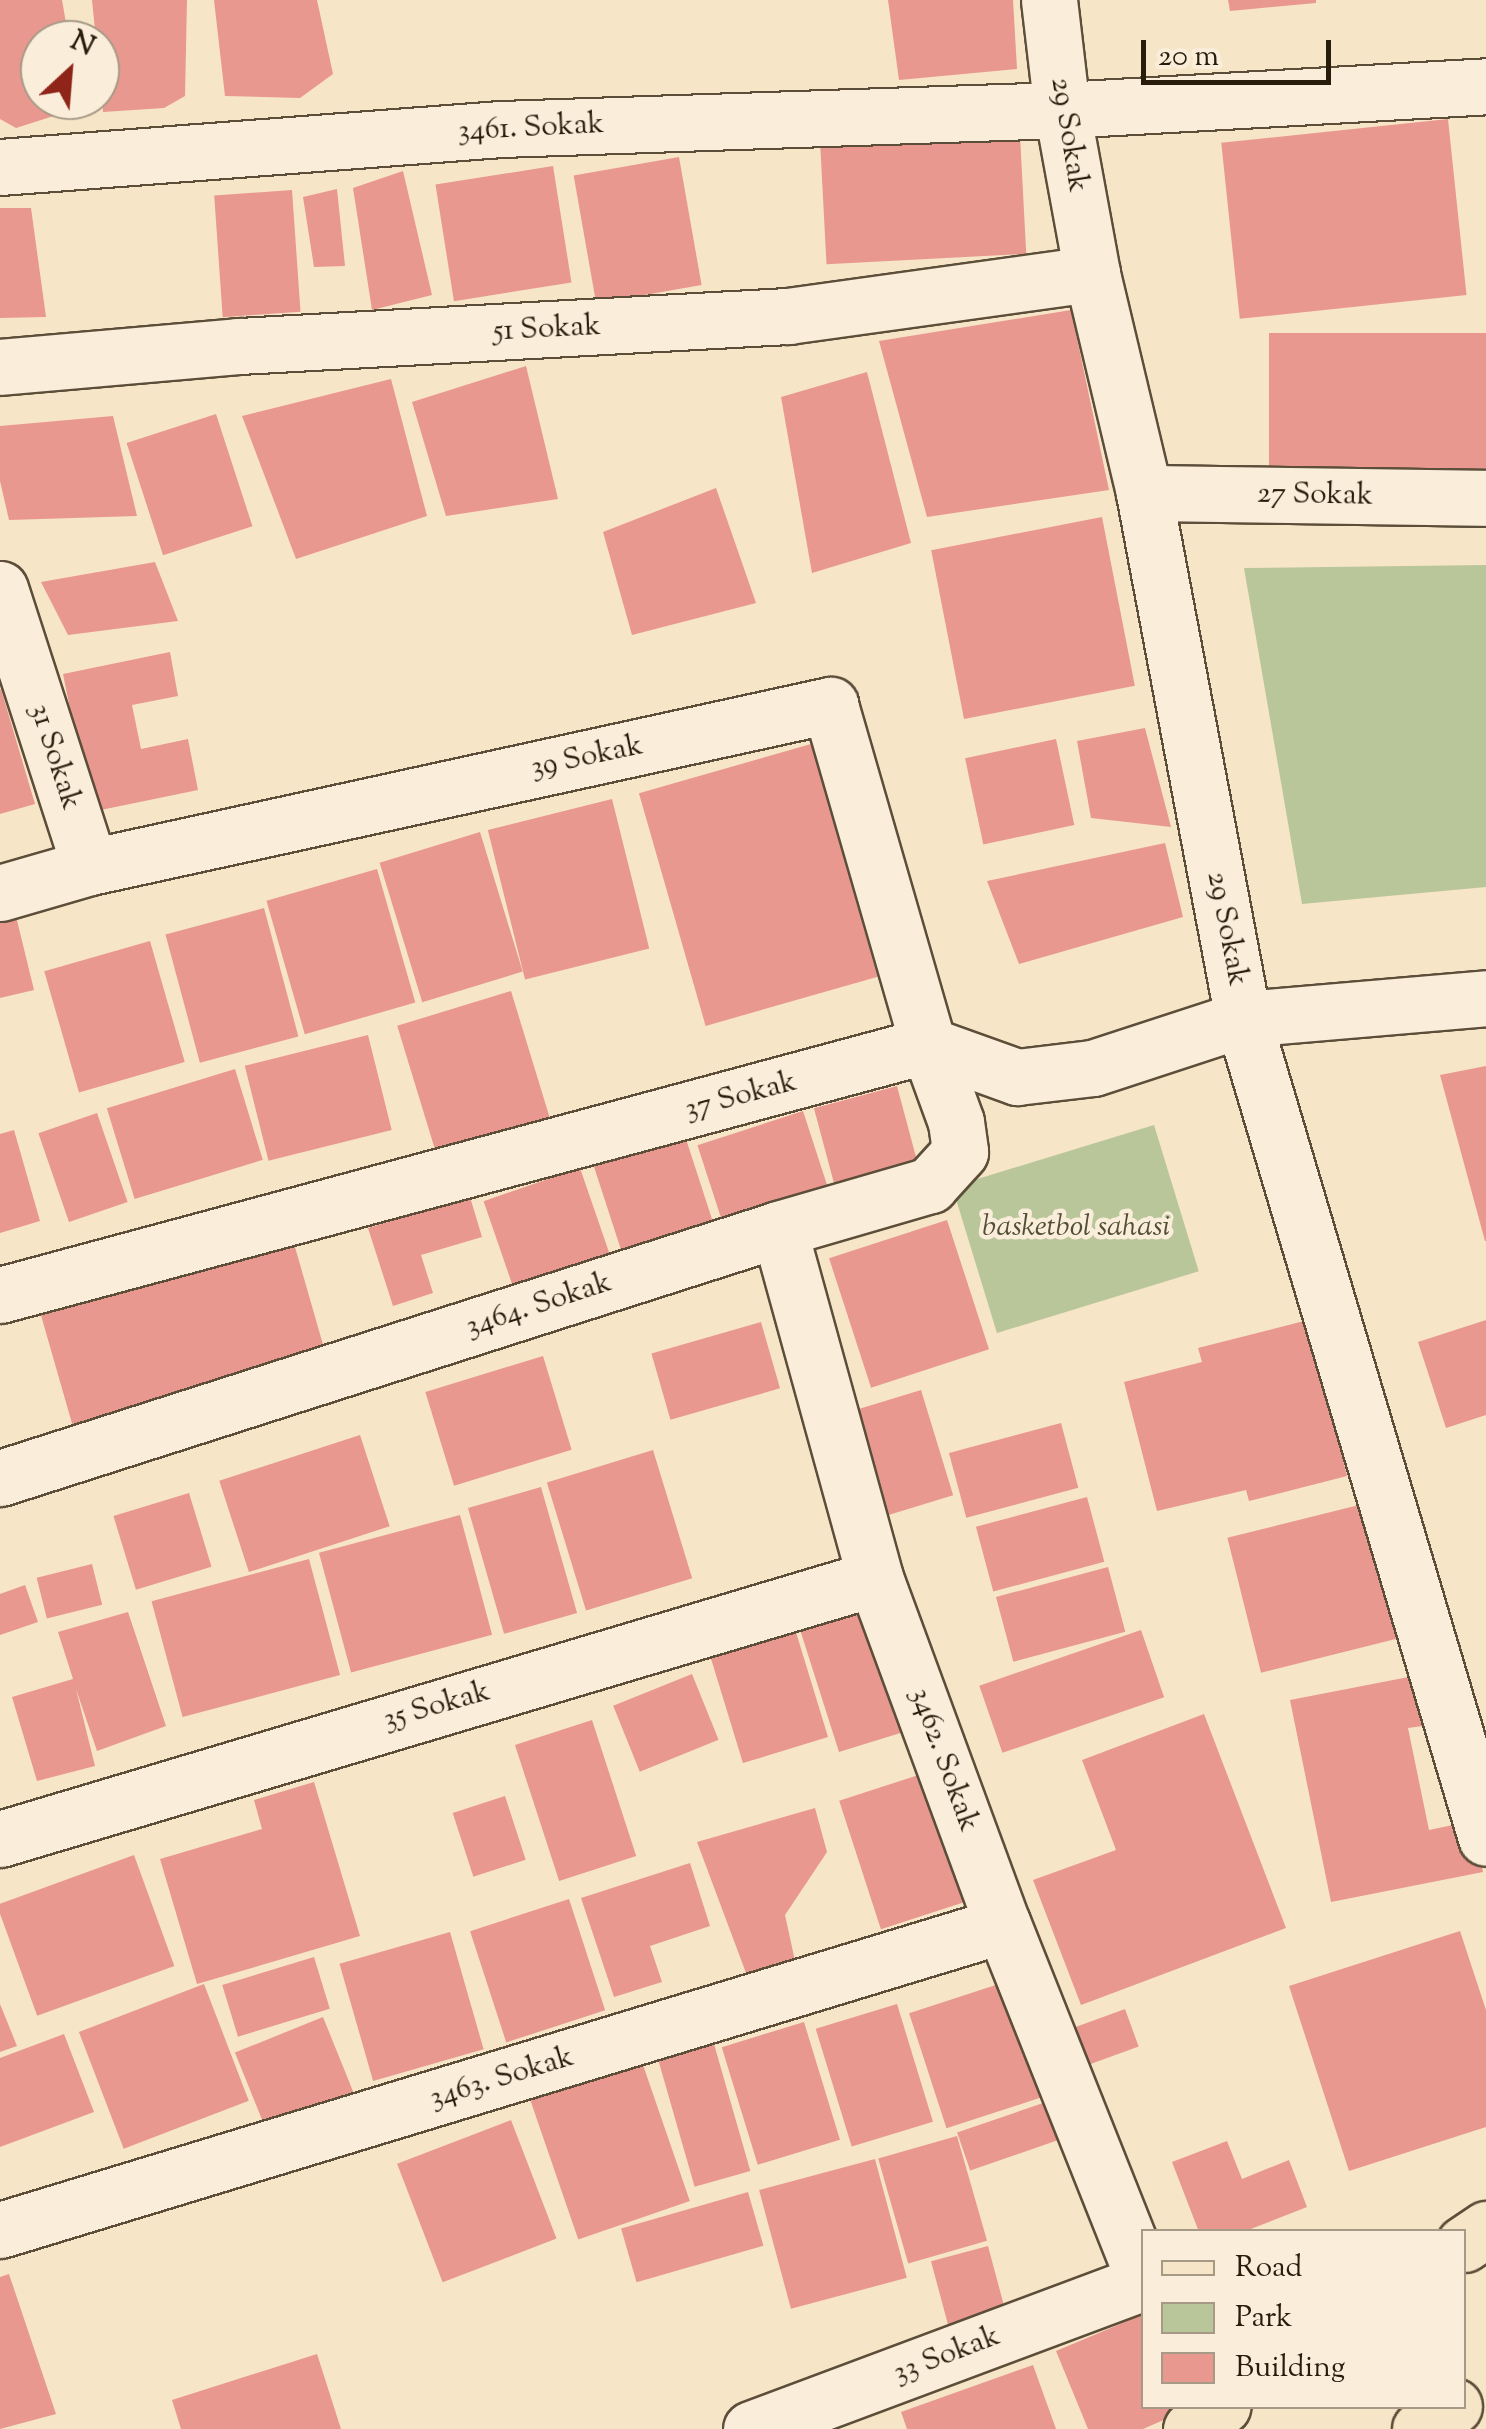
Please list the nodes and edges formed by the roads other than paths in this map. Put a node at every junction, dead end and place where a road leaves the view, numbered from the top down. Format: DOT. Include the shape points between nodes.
graph roads {
  1 [pos="1049,0"];
  2 [pos="1486,86"];
  3 [pos="1062,110"];
  4 [pos="0,167"];
  5 [pos="1092,274"];
  6 [pos="0,368"];
  7 [pos="1144,494"];
  8 [pos="1486,498"];
  9 [pos="0,590"];
  10 [pos="90,867"];
  11 [pos="0,893"];
  12 [pos="1486,998"];
  13 [pos="1243,1019"];
  14 [pos="928,1046"];
  15 [pos="779,1229"];
  16 [pos="0,1295"];
  17 [pos="0,1478"];
  18 [pos="875,1578"];
  19 [pos="1486,1838"];
  20 [pos="0,1840"];
  21 [pos="1002,1924"];
  22 [pos="0,2230"];
  23 [pos="1141,2273"];
  24 [pos="1141,2282"];
  25 [pos="1450,2409"];
  26 [pos="751,2429"];
  27 [pos="1420,2429"];
  1 -- 3 [label="street, 29 Sokak"];
  2 -- 3 [label="street, 3461. Sokak"];
  3 -- 4 [label="street, 3461. Sokak" via="501,129"];
  3 -- 5 [label="street, 29 Sokak"];
  5 -- 6 [label="street, 51 Sokak" via="788,316 239,346"];
  5 -- 7 [label="street, 29 Sokak"];
  7 -- 8 [label="street, 27 Sokak"];
  7 -- 13 [label="street, 29 Sokak"];
  9 -- 10 [label="street, 31 Sokak"];
  10 -- 11 [label="street, 39 Sokak"];
  10 -- 14 [label="street, 39 Sokak" via="830,704"];
  12 -- 13 [label="street"];
  13 -- 14 [label="street" via="1093,1068 1017,1077"];
  13 -- 19 [label="street, 29 Sokak"];
  14 -- 15 [label="street, 3464. Sokak" via="960,1152 930,1185"];
  14 -- 16 [label="street, 37 Sokak"];
  15 -- 17 [label="street, 3464. Sokak"];
  15 -- 18 [label="street, 3462. Sokak"];
  18 -- 20 [label="street, 35 Sokak"];
  18 -- 21 [label="street, 3462. Sokak"];
  21 -- 22 [label="street, 3463. Sokak"];
  21 -- 23 [label="street, 3462. Sokak"];
  24 -- 26 [label="street, 33 Sokak"];
  25 -- 27 [label="main road"];
}
